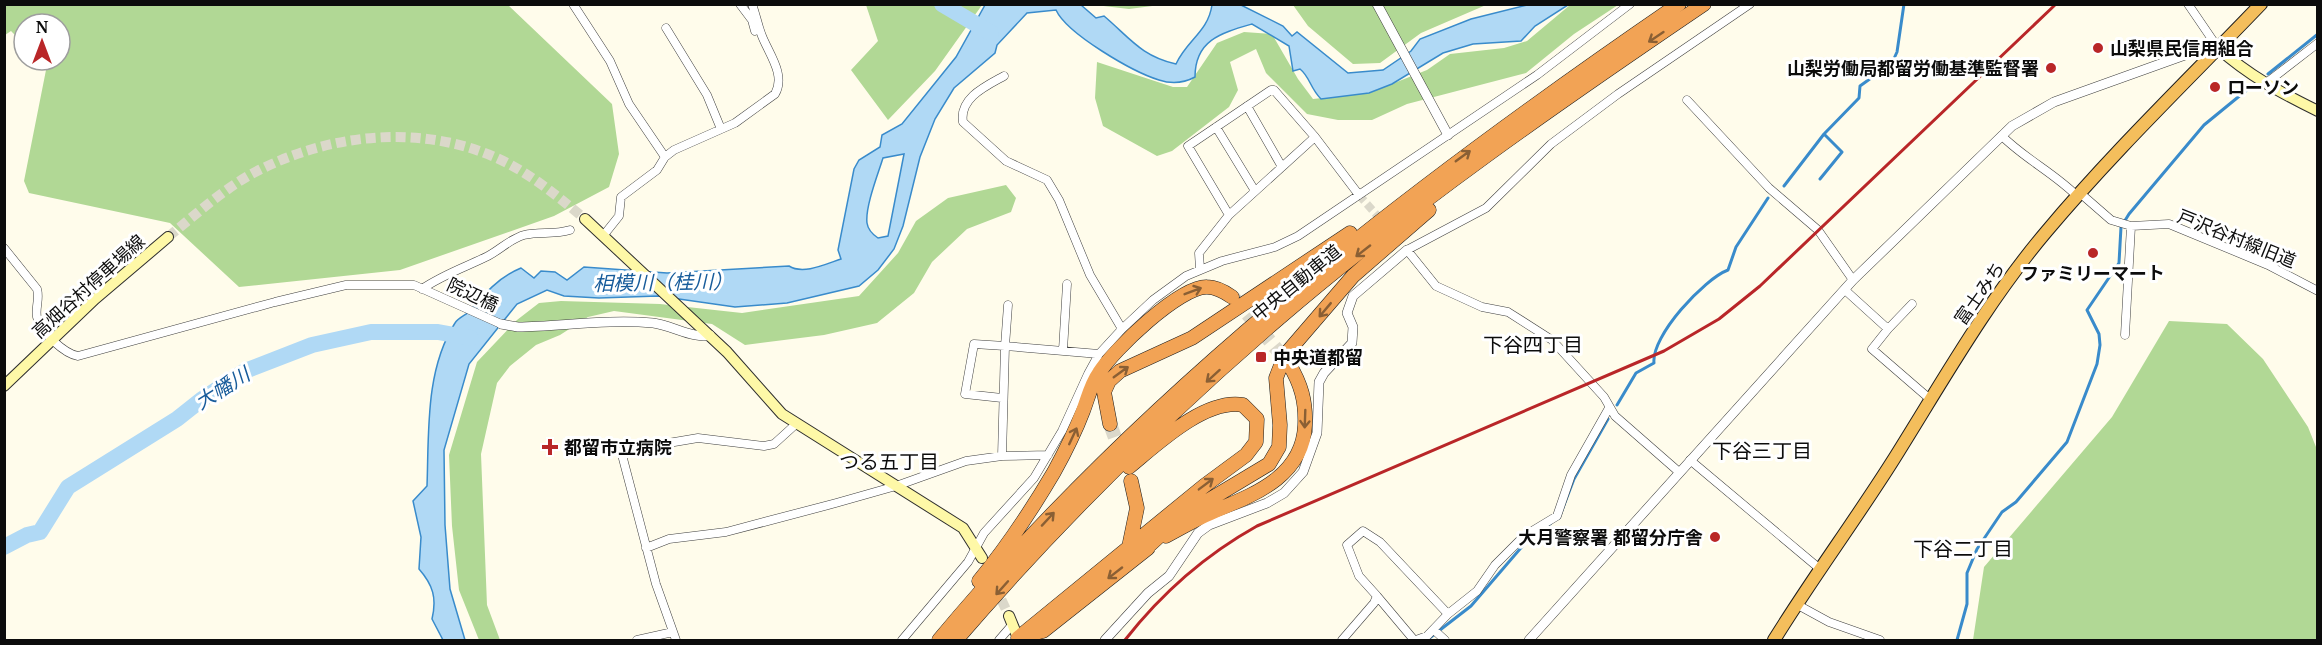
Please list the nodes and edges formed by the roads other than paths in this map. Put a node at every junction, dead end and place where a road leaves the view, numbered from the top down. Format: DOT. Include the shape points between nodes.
graph roads {
  1 [pos="573,4"];
  2 [pos="740,4"];
  3 [pos="753,4"];
  4 [pos="1377,4"];
  5 [pos="1630,4"];
  6 [pos="1679,4"];
  7 [pos="1704,4"];
  8 [pos="1750,4"];
  9 [pos="2188,4"];
  10 [pos="2261,4"];
  11 [pos="666,28"];
  12 [pos="764,40"];
  13 [pos="2318,43"];
  14 [pos="2218,48"];
  15 [pos="1004,76"];
  16 [pos="2265,84"];
  17 [pos="1687,100"];
  18 [pos="1247,106"];
  19 [pos="2318,111"];
  20 [pos="1216,127"];
  21 [pos="721,129"];
  22 [pos="1521,131"];
  23 [pos="1448,135"];
  24 [pos="2002,136"];
  25 [pos="1315,137"];
  26 [pos="665,157"];
  27 [pos="1282,167"];
  28 [pos="1441,172"];
  29 [pos="1255,191"];
  30 [pos="2078,194"];
  31 [pos="1359,195"];
  32 [pos="1229,215"];
  33 [pos="585,219"];
  34 [pos="2131,226"];
  35 [pos="570,230"];
  36 [pos="168,237"];
  37 [pos="606,238"];
  38 [pos="4,248"];
  39 [pos="1407,250"];
  40 [pos="1200,269"];
  41 [pos="1853,280"];
  42 [pos="1067,284"];
  43 [pos="422,289"];
  44 [pos="1845,290"];
  45 [pos="2318,291"];
  46 [pos="1232,297"];
  47 [pos="1912,304"];
  48 [pos="1008,305"];
  49 [pos="501,324"];
  50 [pos="1122,329"];
  51 [pos="1888,329"];
  52 [pos="710,335"];
  53 [pos="2125,335"];
  54 [pos="53,339"];
  55 [pos="1005,346"];
  56 [pos="1063,350"];
  57 [pos="1100,354"];
  58 [pos="1289,364"];
  59 [pos="4,386"];
  60 [pos="1002,398"];
  61 [pos="1931,400"];
  62 [pos="1609,408"];
  63 [pos="796,424"];
  64 [pos="1110,424"];
  65 [pos="1048,455"];
  66 [pos="1002,456"];
  67 [pos="1690,460"];
  68 [pos="1679,472"];
  69 [pos="1131,481"];
  70 [pos="896,486"];
  71 [pos="976,547"];
  72 [pos="1129,547"];
  73 [pos="646,548"];
  74 [pos="1142,552"];
  75 [pos="982,558"];
  76 [pos="1027,560"];
  77 [pos="1820,569"];
  78 [pos="1377,596"];
  79 [pos="1796,604"];
  80 [pos="1448,614"];
  81 [pos="1013,626"];
  82 [pos="1434,630"];
  83 [pos="675,636"];
  84 [pos="638,640"];
  85 [pos="903,640"];
  86 [pos="937,640"];
  87 [pos="956,640"];
  88 [pos="999,640"];
  89 [pos="1105,640"];
  90 [pos="1342,640"];
  91 [pos="1415,640"];
  92 [pos="1444,640"];
  93 [pos="1529,640"];
  94 [pos="1774,640"];
  95 [pos="1880,640"];
  1 -- 26 [label="street" via="610,61 629,104"];
  2 -- 12 [label="street" via="752,20 757,36"];
  3 -- 12 [label="street"];
  4 -- 23 [label="street"];
  5 -- 23 [label="street" via="1537,75"];
  28 -- 6 [label="highway, 中央自動車道, one-way"];
  7 -- 22 [label="highway, 中央自動車道, one-way"];
  8 -- 39 [label="street" via="1551,144 1486,208"];
  9 -- 14 [label="street"];
  10 -- 14 [label="highway, 富士みち"];
  11 -- 21 [label="street" via="707,95"];
  12 -- 21 [label="street" via="778,71 778,87 769,100"];
  13 -- 16 [label="street"];
  14 -- 16 [label="main road"];
  14 -- 24 [label="street" via="2199,50 2054,102"];
  14 -- 30 [label="highway, 富士みち"];
  15 -- 50 [label="street" via="970,99 962,110 963,122 1006,161 1047,180 1090,275"];
  16 -- 19 [label="main road"];
  17 -- 41 [label="street" via="1769,188 1818,230"];
  18 -- 20 [label="street"];
  18 -- 25 [label="street" via="1274,90"];
  18 -- 27 [label="street"];
  20 -- 29 [label="street"];
  20 -- 32 [label="street" via="1188,146"];
  21 -- 26 [label="street"];
  22 -- 74 [label="highway, one-way" via="1353,276 1285,355 1276,378 1279,447 1269,464 1179,518"];
  22 -- 76 [label="highway, 中央自動車道, one-way" via="1449,183 1271,325 1142,443"];
  23 -- 31 [label="street"];
  24 -- 30 [label="street, 戸沢谷村線旧道" via="2016,151"];
  24 -- 41 [label="street"];
  25 -- 27 [label="street"];
  25 -- 31 [label="street"];
  26 -- 37 [label="street" via="657,170 621,197 619,216"];
  27 -- 29 [label="street"];
  64 -- 28 [label="highway, one-way" via="1104,392 1120,371 1192,338"];
  86 -- 28 [label="highway, 中央自動車道, one-way" via="1132,434 1270,308"];
  29 -- 32 [label="street"];
  30 -- 34 [label="street, 戸沢谷村線旧道" via="2111,219"];
  30 -- 61 [label="highway, 富士みち" via="1990,305"];
  31 -- 40 [label="street" via="1275,247"];
  32 -- 40 [label="street" via="1199,253"];
  33 -- 37 [label="main road"];
  34 -- 45 [label="street, 戸沢谷村線旧道" via="2169,224 2304,281"];
  34 -- 53 [label="street"];
  35 -- 43 [label="street" via="521,236"];
  36 -- 54 [label="main road, 高畑谷村停車場線"];
  37 -- 52 [label="main road"];
  38 -- 54 [label="street" via="37,289 37,317"];
  39 -- 62 [label="street" via="1436,286 1482,307 1508,312 1552,340 1604,397"];
  39 -- 89 [label="street" via="1353,296 1349,304 1352,343 1319,382 1317,433 1303,472 1284,493 1267,503 1198,533 1169,576"];
  40 -- 50 [label="street" via="1153,300"];
  41 -- 44 [label="street"];
  42 -- 56 [label="street"];
  43 -- 49 [label="street, 院辺橋"];
  43 -- 54 [label="street, 院辺橋" via="405,283 326,288 78,356 71,355"];
  44 -- 51 [label="street"];
  44 -- 67 [label="street"];
  86 -- 46 [label="highway, one-way" via="1036,502 1066,451 1097,375 1109,357 1133,333 1193,290 1207,286"];
  47 -- 51 [label="street"];
  48 -- 55 [label="street"];
  49 -- 52 [label="street" via="518,327 644,322 673,326 698,337"];
  50 -- 57 [label="street"];
  51 -- 61 [label="street" via="1872,349"];
  52 -- 63 [label="main road" via="782,414"];
  54 -- 59 [label="main road, 高畑谷村停車場線"];
  55 -- 56 [label="street"];
  55 -- 60 [label="street"];
  55 -- 60 [label="street" via="974,344 965,394"];
  56 -- 57 [label="street"];
  57 -- 65 [label="street"];
  58 -- 74 [label="highway, one-way" via="1304,393 1306,409 1302,446 1287,470 1260,492 1201,517"];
  60 -- 66 [label="street"];
  61 -- 77 [label="highway, 富士みち"];
  62 -- 68 [label="street"];
  62 -- 80 [label="street" via="1571,475 1557,516 1524,536 1495,565 1477,591"];
  63 -- 70 [label="main road"];
  63 -- 73 [label="street" via="774,444 764,446 698,438 621,451"];
  65 -- 66 [label="street"];
  65 -- 71 [label="street" via="1034,478"];
  66 -- 70 [label="street" via="966,461"];
  67 -- 68 [label="street"];
  67 -- 77 [label="street"];
  68 -- 93 [label="street"];
  69 -- 72 [label="highway" via="1137,508"];
  70 -- 71 [label="main road" via="963,528"];
  70 -- 73 [label="street" via="740,529 669,539"];
  71 -- 75 [label="main road"];
  71 -- 85 [label="street"];
  72 -- 76 [label="highway, one-way" via="1246,455 1256,442 1258,429 1257,419 1249,409 1235,404 1222,406 1164,438"];
  72 -- 81 [label="highway"];
  73 -- 83 [label="street"];
  74 -- 81 [label="highway, one-way" via="1043,631"];
  76 -- 87 [label="highway, 中央自動車道, one-way"];
  77 -- 79 [label="highway, 富士みち"];
  78 -- 80 [label="street" via="1359,576 1347,545 1363,531 1380,542"];
  78 -- 90 [label="street"];
  78 -- 91 [label="street"];
  79 -- 94 [label="highway, 富士みち"];
  79 -- 95 [label="street" via="1829,622"];
  80 -- 82 [label="street"];
  81 -- 88 [label="street"];
  82 -- 91 [label="street"];
  82 -- 92 [label="street"];
  83 -- 84 [label="street"];
}
